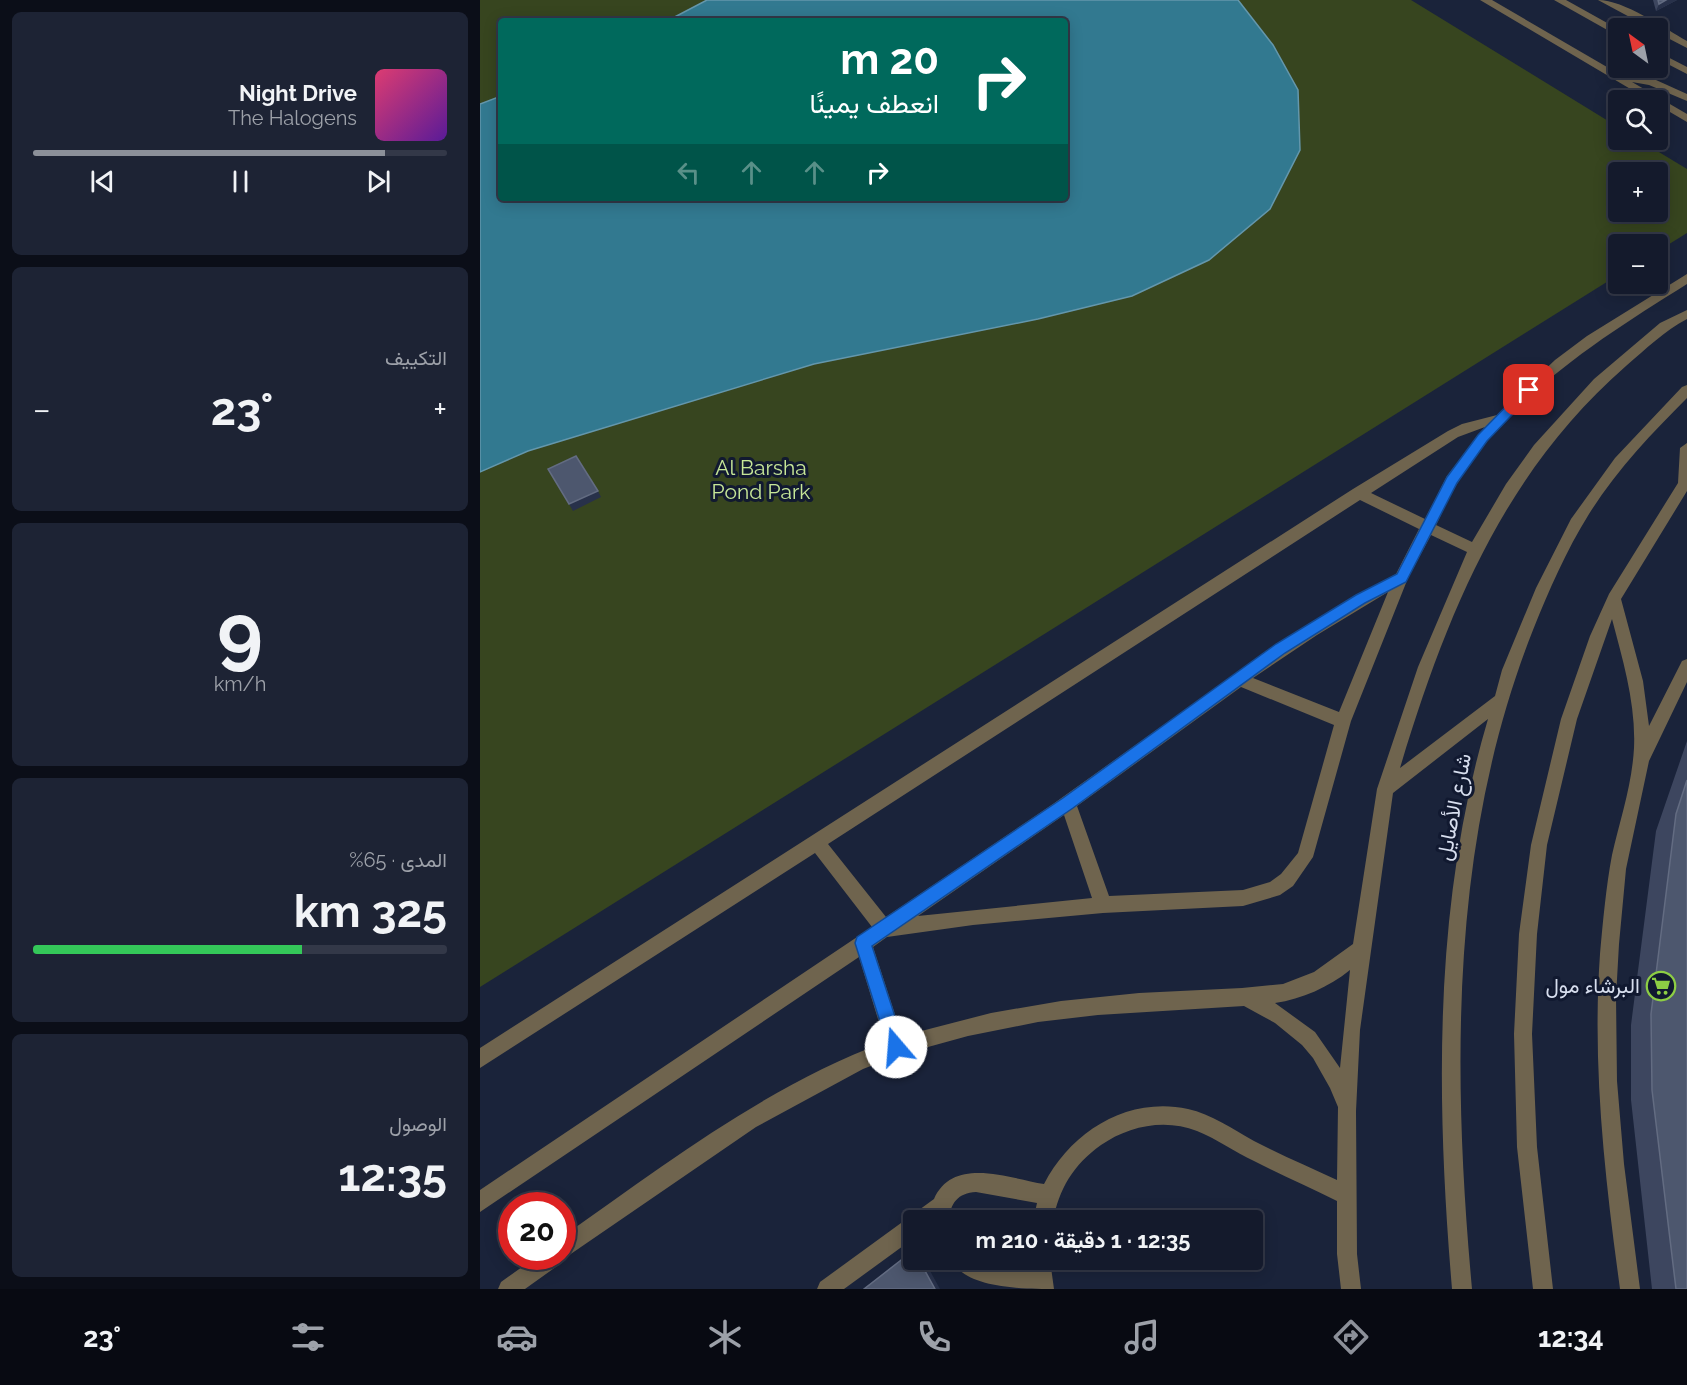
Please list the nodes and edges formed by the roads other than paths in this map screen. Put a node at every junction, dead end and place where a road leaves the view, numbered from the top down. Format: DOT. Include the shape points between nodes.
graph roads {
  1 [pos="1485,0"];
  2 [pos="1559,0"];
  3 [pos="1603,0"];
  4 [pos="1637,18"];
  5 [pos="1608,27"];
  6 [pos="1668,35"];
  7 [pos="1687,45"];
  8 [pos="1668,61"];
  9 [pos="1687,71"];
  10 [pos="1608,72"];
  11 [pos="1618,78"];
  12 [pos="1627,78"];
  13 [pos="1639,90"];
  14 [pos="1687,98"];
  15 [pos="1668,108"];
  16 [pos="1687,119"];
  17 [pos="1687,278"];
  18 [pos="1687,314"];
  19 [pos="1687,390"];
  20 [pos="1500,419"];
  21 [pos="1687,448"];
  22 [pos="1685,480"];
  23 [pos="1358,493"];
  24 [pos="1427,528"];
  25 [pos="1475,550"];
  26 [pos="1401,578"];
  27 [pos="1614,598"];
  28 [pos="1687,666"];
  29 [pos="1239,679"];
  30 [pos="1499,701"];
  31 [pos="1342,721"];
  32 [pos="1641,761"];
  33 [pos="1385,789"];
  34 [pos="1068,803"];
  35 [pos="817,843"];
  36 [pos="1103,905"];
  37 [pos="885,929"];
  38 [pos="863,943"];
  39 [pos="1361,948"];
  40 [pos="1248,999"];
  41 [pos="896,1047"];
  42 [pos="480,1059"];
  43 [pos="1347,1111"];
  44 [pos="1049,1195"];
  45 [pos="1347,1195"];
  46 [pos="480,1202"];
  47 [pos="940,1210"];
  48 [pos="1045,1210"];
  49 [pos="903,1234"];
  50 [pos="576,1240"];
  51 [pos="534,1270"];
  52 [pos="980,1270"];
  53 [pos="1042,1276"];
  54 [pos="508,1289"];
  55 [pos="827,1289"];
  56 [pos="1351,1289"];
  57 [pos="1462,1289"];
  58 [pos="1543,1289"];
  59 [pos="1630,1289"];
  1 -- 10 [label="street"];
  2 -- 5 [label="street"];
  3 -- 4 [label="street"];
  6 -- 7 [label="street"];
  8 -- 9 [label="street"];
  11 -- 13 [label="street"];
  12 -- 14 [label="street" via="1652,82"];
  15 -- 16 [label="street"];
  17 -- 20 [label="street" via="1567,357"];
  18 -- 25 [label="street" via="1664,326 1631,353 1569,414 1511,488"];
  19 -- 30 [label="street, شارع الأصايل" via="1644,433 1599,489 1559,554 1524,629"];
  20 -- 23 [label="street" via="1453,434"];
  20 -- 24 [label="street" via="1452,480"];
  21 -- 22 [label="street"];
  22 -- 27 [label="street"];
  23 -- 24 [label="street"];
  23 -- 35 [label="street"];
  24 -- 25 [label="street"];
  24 -- 26 [label="street"];
  25 -- 33 [label="street" via="1426,667"];
  26 -- 29 [label="street" via="1320,623"];
  26 -- 31 [label="street"];
  27 -- 32 [label="street" via="1639,704"];
  27 -- 58 [label="street" via="1583,676 1556,765 1539,845 1528,934 1523,1034 1527,1147"];
  28 -- 32 [label="street"];
  29 -- 31 [label="street"];
  29 -- 34 [label="street"];
  30 -- 33 [label="street"];
  30 -- 57 [label="street, شارع الأصايل" via="1471,822 1455,948 1450,1093"];
  31 -- 36 [label="street" via="1305,857 1287,880 1274,889 1243,898"];
  32 -- 59 [label="street" via="1618,870 1609,956 1606,1053 1612,1161"];
  33 -- 39 [label="street"];
  34 -- 36 [label="street"];
  34 -- 37 [label="street"];
  35 -- 37 [label="street"];
  35 -- 42 [label="street"];
  36 -- 37 [label="street"];
  37 -- 38 [label="street"];
  38 -- 41 [label="street"];
  38 -- 46 [label="street"];
  39 -- 40 [label="street" via="1343,965 1314,982"];
  39 -- 43 [label="street"];
  40 -- 41 [label="street" via="1143,1001 1082,1007 1020,1017"];
  40 -- 43 [label="street" via="1300,1028 1321,1052 1337,1080"];
  41 -- 50 [label="street" via="775,1104 714,1141"];
  43 -- 45 [label="street"];
  44 -- 45 [label="street" via="1064,1168 1084,1145 1107,1128 1134,1118 1160,1115 1211,1126"];
  44 -- 47 [label="street" via="965,1182 945,1196"];
  44 -- 48 [label="street"];
  45 -- 56 [label="street"];
  49 -- 55 [label="street"];
  51 -- 54 [label="street"];
  52 -- 53 [label="street"];
}
